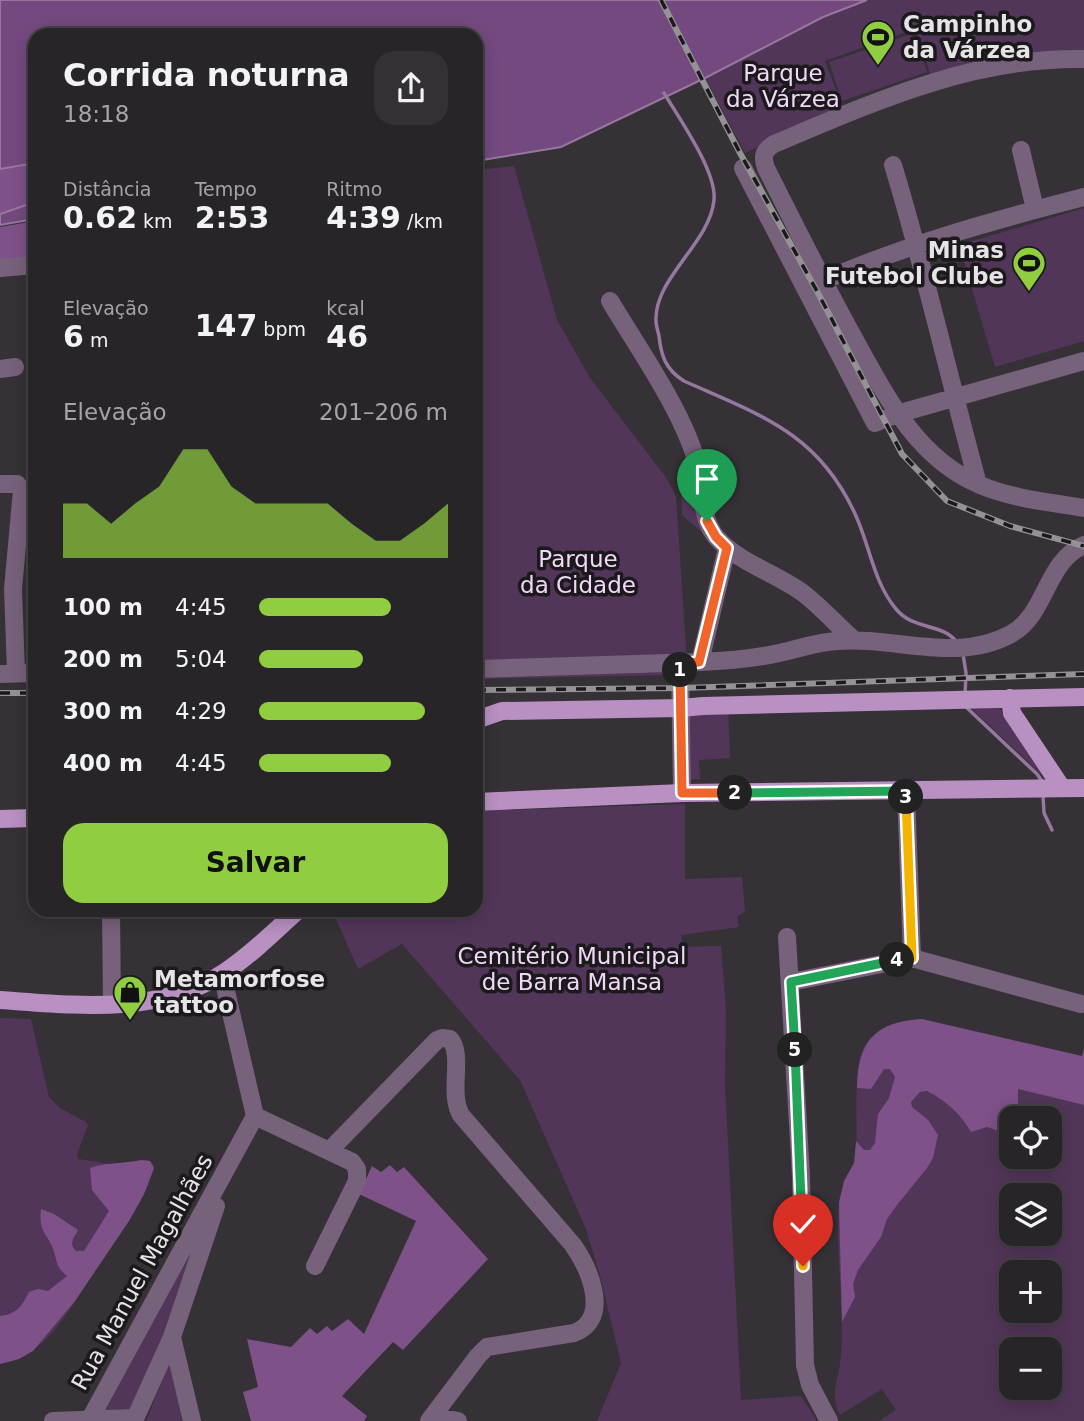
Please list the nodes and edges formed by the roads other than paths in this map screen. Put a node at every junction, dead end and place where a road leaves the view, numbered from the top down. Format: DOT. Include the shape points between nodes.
graph roads {
  1 [pos="1084,59"];
  2 [pos="1021,150"];
  3 [pos="893,164"];
  4 [pos="743,168"];
  5 [pos="1084,197"];
  6 [pos="1035,209"];
  7 [pos="917,244"];
  8 [pos="28,266"];
  9 [pos="0,268"];
  10 [pos="823,281"];
  11 [pos="610,301"];
  12 [pos="1084,361"];
  13 [pos="954,397"];
  14 [pos="897,414"];
  15 [pos="0,484"];
  16 [pos="978,484"];
  17 [pos="1084,508"];
  18 [pos="1084,545"];
  19 [pos="727,548"];
  20 [pos="854,640"];
  21 [pos="699,662"];
  22 [pos="680,664"];
  23 [pos="483,668"];
  24 [pos="8,673"];
  25 [pos="28,673"];
  26 [pos="1084,697"];
  27 [pos="1010,698"];
  28 [pos="681,708"];
  29 [pos="483,718"];
  30 [pos="1058,788"];
  31 [pos="1084,788"];
  32 [pos="906,791"];
  33 [pos="682,793"];
  34 [pos="483,802"];
  35 [pos="28,818"];
  36 [pos="0,820"];
  37 [pos="111,917"];
  38 [pos="290,917"];
  39 [pos="787,937"];
  40 [pos="912,958"];
  41 [pos="222,974"];
  42 [pos="791,982"];
  43 [pos="0,1000"];
  44 [pos="112,1004"];
  45 [pos="1082,1004"];
  46 [pos="255,1116"];
  47 [pos="329,1151"];
  48 [pos="229,1165"];
  49 [pos="315,1265"];
  50 [pos="172,1337"];
  51 [pos="431,1418"];
  52 [pos="90,1419"];
  53 [pos="134,1420"];
  54 [pos="53,1421"];
  55 [pos="192,1421"];
  56 [pos="458,1421"];
  57 [pos="829,1421"];
  1 -- 10 [label="street" via="1006,64 933,81 871,103 765,151 763,161"];
  2 -- 6 [label="street"];
  3 -- 7 [label="street"];
  4 -- 14 [label="street" via="875,423"];
  5 -- 6 [label="street"];
  6 -- 7 [label="street"];
  7 -- 10 [label="street"];
  7 -- 13 [label="street"];
  8 -- 9 [label="street"];
  10 -- 14 [label="street"];
  11 -- 19 [label="street" via="692,447 707,521"];
  12 -- 13 [label="street"];
  13 -- 14 [label="street"];
  13 -- 16 [label="street"];
  14 -- 16 [label="street" via="936,456"];
  15 -- 24 [label="street" via="16,484 22,493"];
  16 -- 17 [label="street"];
  18 -- 20 [label="street" via="1056,570 1028,620 1000,639 961,648"];
  19 -- 20 [label="street" via="803,593"];
  19 -- 21 [label="street"];
  20 -- 21 [label="street" via="751,659"];
  21 -- 22 [label="street"];
  22 -- 23 [label="street"];
  22 -- 28 [label="street"];
  24 -- 25 [label="street"];
  26 -- 27 [label="main road"];
  27 -- 28 [label="main road"];
  27 -- 30 [label="main road" via="1012,713"];
  28 -- 29 [label="main road" via="502,711"];
  28 -- 33 [label="street"];
  30 -- 31 [label="main road"];
  30 -- 32 [label="main road"];
  32 -- 33 [label="main road"];
  32 -- 40 [label="street"];
  33 -- 34 [label="main road"];
  35 -- 36 [label="main road"];
  37 -- 44 [label="street"];
  38 -- 41 [label="main road"];
  39 -- 42 [label="street"];
  40 -- 42 [label="street"];
  40 -- 45 [label="street"];
  41 -- 44 [label="main road" via="155,1000"];
  41 -- 46 [label="street"];
  42 -- 57 [label="street" via="802,1176 806,1374"];
  43 -- 44 [label="main road"];
  46 -- 47 [label="street"];
  46 -- 48 [label="street, Rua Manuel Magalhães"];
  47 -- 49 [label="street" via="354,1164 358,1178"];
  47 -- 51 [label="street" via="437,1041 450,1039 455,1049 455,1100 461,1115 583,1262 596,1305 586,1326 574,1333 487,1347"];
  48 -- 50 [label="street"];
  48 -- 52 [label="street, Rua Manuel Magalhães"];
  50 -- 53 [label="street"];
  50 -- 55 [label="street"];
  51 -- 56 [label="street"];
  52 -- 53 [label="street"];
  52 -- 54 [label="street, Rua Manuel Magalhães"];
}
